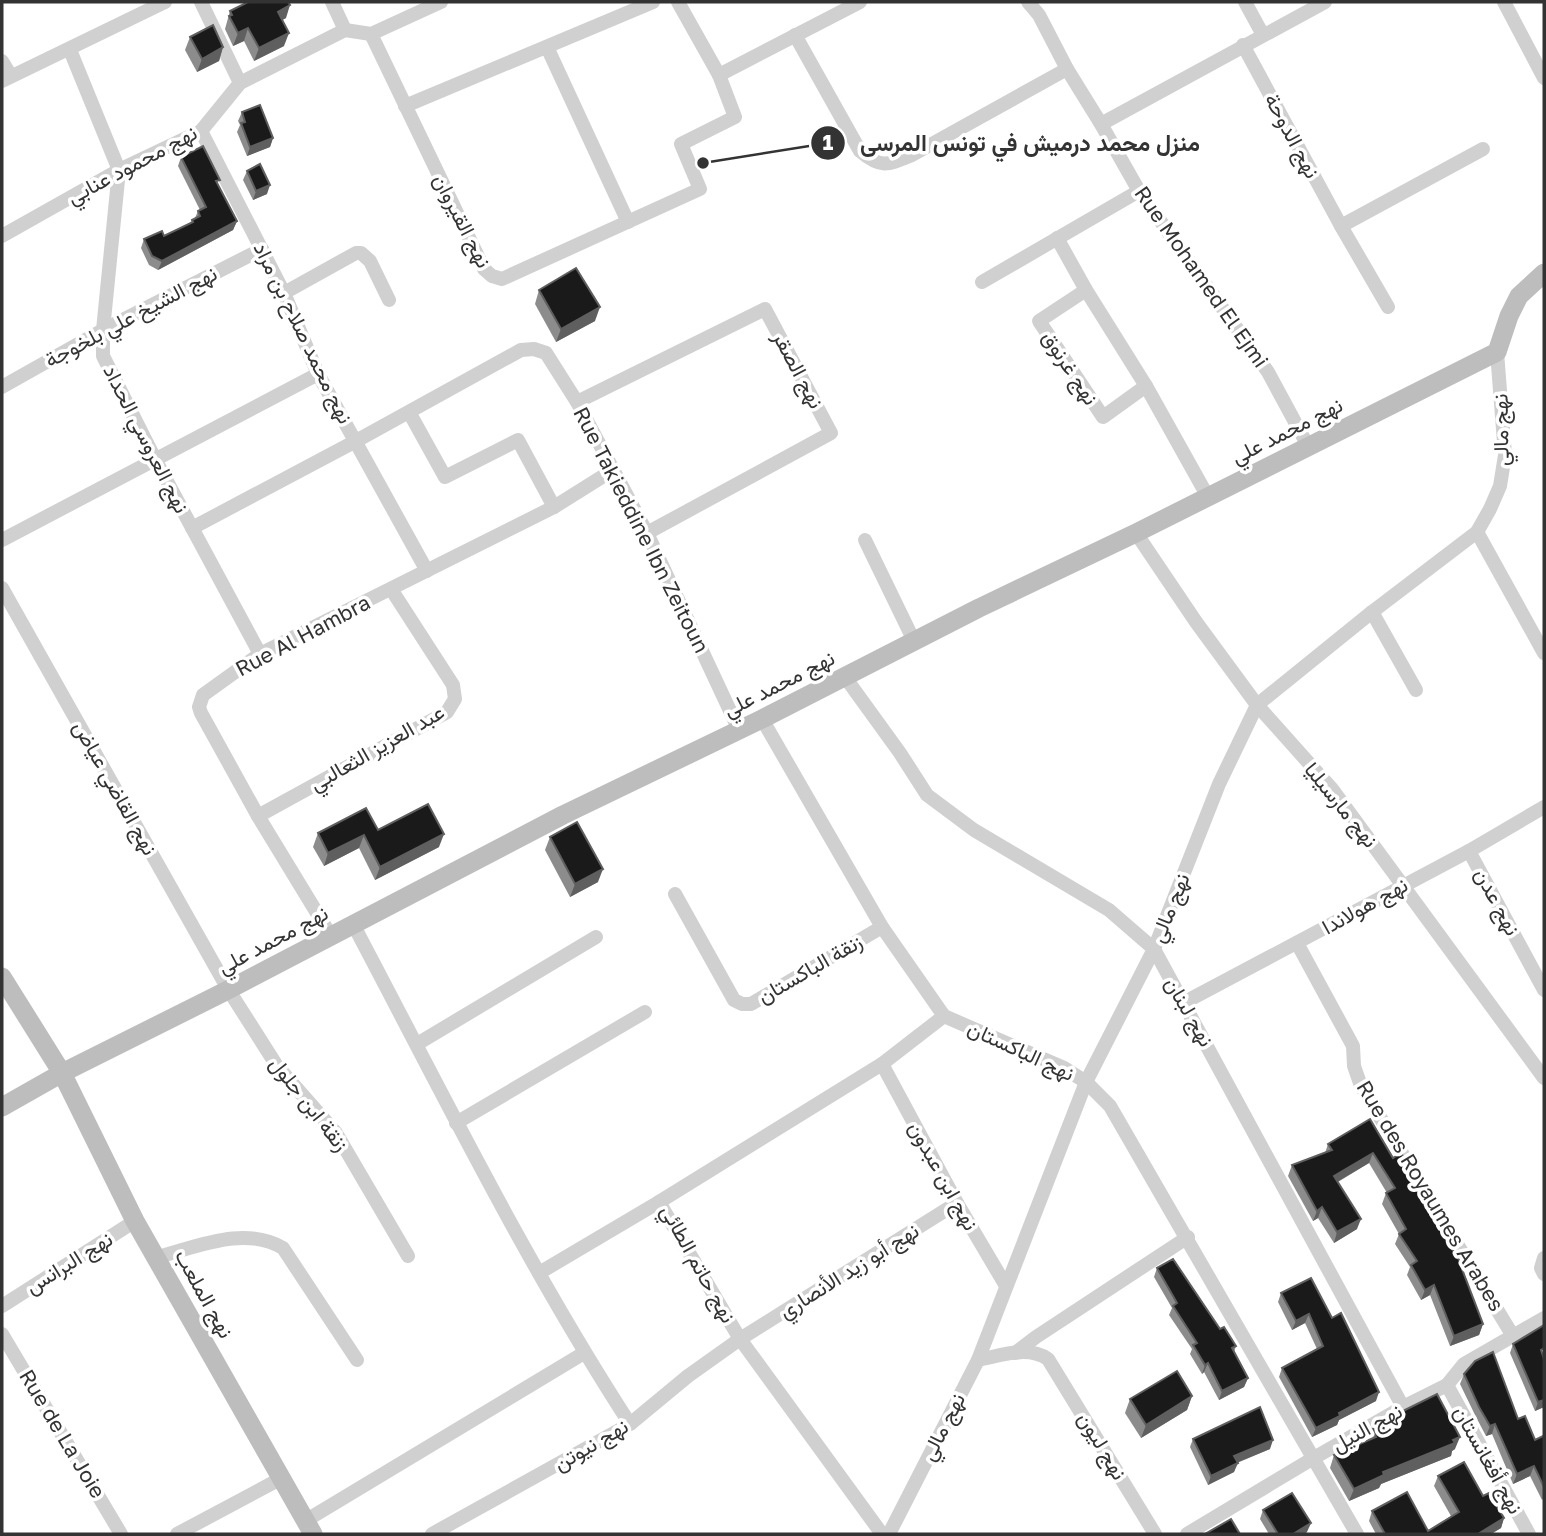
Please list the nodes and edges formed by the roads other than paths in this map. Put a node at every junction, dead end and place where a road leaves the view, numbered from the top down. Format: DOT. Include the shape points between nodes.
graph roads {
  1 [pos="166,2"];
  2 [pos="201,2"];
  3 [pos="332,2"];
  4 [pos="441,2"];
  5 [pos="653,2"];
  6 [pos="678,2"];
  7 [pos="860,2"];
  8 [pos="1028,2"];
  9 [pos="1245,2"];
  10 [pos="1325,2"];
  11 [pos="1504,2"];
  12 [pos="138,7"];
  13 [pos="345,30"];
  14 [pos="371,34"];
  15 [pos="795,35"];
  16 [pos="1264,35"];
  17 [pos="1243,45"];
  18 [pos="547,47"];
  19 [pos="70,50"];
  20 [pos="2,61"];
  21 [pos="1067,69"];
  22 [pos="719,75"];
  23 [pos="1544,78"];
  24 [pos="6,79"];
  25 [pos="240,83"];
  26 [pos="405,106"];
  27 [pos="1101,124"];
  28 [pos="201,131"];
  29 [pos="1483,149"];
  30 [pos="120,170"];
  31 [pos="1139,191"];
  32 [pos="628,222"];
  33 [pos="1341,226"];
  34 [pos="2,236"];
  35 [pos="1057,237"];
  36 [pos="262,249"];
  37 [pos="1544,273"];
  38 [pos="982,282"];
  39 [pos="1086,290"];
  40 [pos="284,293"];
  41 [pos="388,300"];
  42 [pos="1388,307"];
  43 [pos="103,330"];
  44 [pos="1497,352"];
  45 [pos="318,374"];
  46 [pos="1146,386"];
  47 [pos="2,387"];
  48 [pos="577,402"];
  49 [pos="409,412"];
  50 [pos="356,441"];
  51 [pos="1308,446"];
  52 [pos="155,459"];
  53 [pos="613,470"];
  54 [pos="1208,497"];
  55 [pos="554,508"];
  56 [pos="192,528"];
  57 [pos="1477,531"];
  58 [pos="647,533"];
  59 [pos="1136,533"];
  60 [pos="2,540"];
  61 [pos="864,540"];
  62 [pos="427,571"];
  63 [pos="2,588"];
  64 [pos="391,589"];
  65 [pos="1372,612"];
  66 [pos="914,641"];
  67 [pos="1544,653"];
  68 [pos="260,654"];
  69 [pos="845,677"];
  70 [pos="1416,690"];
  71 [pos="1257,705"];
  72 [pos="762,719"];
  73 [pos="739,730"];
  74 [pos="1544,807"];
  75 [pos="258,816"];
  76 [pos="1469,851"];
  77 [pos="1403,884"];
  78 [pos="675,894"];
  79 [pos="353,924"];
  80 [pos="882,927"];
  81 [pos="331,936"];
  82 [pos="596,937"];
  83 [pos="1297,943"];
  84 [pos="1154,949"];
  85 [pos="2,976"];
  86 [pos="229,989"];
  87 [pos="1544,990"];
  88 [pos="1185,1002"];
  89 [pos="645,1012"];
  90 [pos="944,1016"];
  91 [pos="417,1044"];
  92 [pos="882,1064"];
  93 [pos="62,1073"];
  94 [pos="1544,1078"];
  95 [pos="1086,1082"];
  96 [pos="2,1107"];
  97 [pos="456,1123"];
  98 [pos="659,1202"];
  99 [pos="957,1203"];
  100 [pos="135,1221"];
  101 [pos="1188,1237"];
  102 [pos="408,1256"];
  103 [pos="157,1257"];
  104 [pos="1544,1258"];
  105 [pos="539,1273"];
  106 [pos="1544,1274"];
  107 [pos="1006,1286"];
  108 [pos="2,1306"];
  109 [pos="1544,1318"];
  110 [pos="2,1334"];
  111 [pos="1513,1336"];
  112 [pos="740,1339"];
  113 [pos="584,1353"];
  114 [pos="1015,1353"];
  115 [pos="357,1360"];
  116 [pos="978,1360"];
  117 [pos="1447,1385"];
  118 [pos="1403,1408"];
  119 [pos="630,1424"];
  120 [pos="1312,1459"];
  121 [pos="280,1479"];
  122 [pos="309,1528"];
  123 [pos="121,1534"];
  124 [pos="177,1534"];
  125 [pos="432,1534"];
  126 [pos="882,1534"];
  127 [pos="889,1534"];
  128 [pos="1155,1534"];
  129 [pos="1187,1534"];
  130 [pos="1357,1534"];
  131 [pos="1529,1534"];
  1 -- 12 [label="street"];
  2 -- 25 [label="street"];
  3 -- 13 [label="street"];
  4 -- 14 [label="street"];
  5 -- 18 [label="street"];
  6 -- 22 [label="street"];
  7 -- 15 [label="street"];
  8 -- 21 [label="street, Rue Mohamed El Ejmi"];
  9 -- 16 [label="street"];
  10 -- 16 [label="street"];
  11 -- 23 [label="street"];
  12 -- 19 [label="street"];
  13 -- 14 [label="street"];
  13 -- 25 [label="street, نهج محمود عنابي"];
  14 -- 26 [label="street, نهج القيروان"];
  15 -- 21 [label="street" via="860,151 873,162 889,165"];
  15 -- 22 [label="street"];
  16 -- 17 [label="street"];
  17 -- 27 [label="street"];
  17 -- 33 [label="street, نهج الدوحة"];
  18 -- 26 [label="street"];
  18 -- 32 [label="street"];
  19 -- 24 [label="street"];
  19 -- 30 [label="street, نهج العروسي الحداد"];
  20 -- 24 [label="street"];
  21 -- 27 [label="street, Rue Mohamed El Ejmi"];
  22 -- 32 [label="street, نهج القيروان" via="735,117 681,144 701,189"];
  25 -- 28 [label="street, نهج محمود عنابي"];
  26 -- 32 [label="street, نهج القيروان" via="484,269 492,276 502,279"];
  27 -- 31 [label="street, Rue Mohamed El Ejmi"];
  28 -- 30 [label="street, نهج محمود عنابي"];
  28 -- 36 [label="street, نهج محمد صلاح بن مراد"];
  29 -- 33 [label="street"];
  30 -- 34 [label="street, نهج محمود عنابي"];
  30 -- 43 [label="street, نهج العروسي الحداد"];
  31 -- 35 [label="street"];
  31 -- 51 [label="street, Rue Mohamed El Ejmi" via="1268,372"];
  33 -- 42 [label="street, نهج الدوحة"];
  35 -- 38 [label="street"];
  35 -- 39 [label="street"];
  36 -- 40 [label="street, نهج محمد صلاح بن مراد"];
  36 -- 43 [label="street, نهج الشيخ علي بلخوجة"];
  37 -- 44 [label="street" via="1519,296"];
  39 -- 46 [label="street"];
  39 -- 46 [label="street, نهج غرنوق" via="1039,321 1103,417"];
  40 -- 41 [label="street" via="361,253 370,261"];
  40 -- 45 [label="street, نهج محمد صلاح بن مراد"];
  43 -- 47 [label="street, نهج الشيخ علي بلخوجة"];
  43 -- 52 [label="street, نهج العروسي الحداد" via="103,356"];
  44 -- 51 [label="street, نهج محمد علي"];
  44 -- 57 [label="street, نهج مالي" via="1505,455 1500,486"];
  45 -- 50 [label="street, نهج محمد صلاح بن مراد"];
  45 -- 52 [label="street"];
  46 -- 54 [label="street"];
  48 -- 49 [label="street, Rue Takieddine Ibn Zeitoun" via="546,353 534,349 521,350"];
  48 -- 53 [label="street, Rue Takieddine Ibn Zeitoun"];
  48 -- 58 [label="street, نهج الصقر" via="765,309 831,433"];
  49 -- 50 [label="street, Rue Takieddine Ibn Zeitoun"];
  49 -- 55 [label="street" via="445,477 518,440"];
  50 -- 56 [label="street, Rue Takieddine Ibn Zeitoun"];
  50 -- 62 [label="street, نهج محمد صلاح بن مراد"];
  51 -- 54 [label="street, نهج محمد علي"];
  52 -- 56 [label="street, نهج العروسي الحداد"];
  52 -- 60 [label="street"];
  53 -- 55 [label="street, Rue Al Hambra"];
  53 -- 58 [label="street, Rue Takieddine Ibn Zeitoun"];
  54 -- 59 [label="street, نهج محمد علي"];
  55 -- 62 [label="street, Rue Al Hambra"];
  56 -- 68 [label="street, نهج العروسي الحداد"];
  57 -- 65 [label="street, نهج مالي"];
  57 -- 67 [label="street"];
  58 -- 73 [label="street, Rue Takieddine Ibn Zeitoun"];
  59 -- 66 [label="street, نهج محمد علي"];
  59 -- 71 [label="street, نهج مارسيليا"];
  61 -- 66 [label="street"];
  62 -- 64 [label="street, Rue Al Hambra"];
  63 -- 86 [label="street, نهج القاضي عياض"];
  64 -- 68 [label="street, Rue Al Hambra"];
  64 -- 75 [label="street, عبد العزيز الثعالبي" via="453,685 455,699 447,712"];
  65 -- 70 [label="street"];
  65 -- 71 [label="street, نهج مالي"];
  66 -- 69 [label="street, نهج محمد علي"];
  68 -- 75 [label="street, Rue Al Hambra" via="203,695 199,707"];
  69 -- 72 [label="street, نهج محمد علي"];
  69 -- 84 [label="street, نهج لبنان" via="927,795 974,830 1109,910"];
  71 -- 77 [label="street, نهج مارسيليا" via="1332,789"];
  71 -- 84 [label="street, نهج مالي" via="1219,784"];
  72 -- 73 [label="street, نهج محمد علي"];
  72 -- 80 [label="street, نهج الباكستان"];
  73 -- 79 [label="street, نهج محمد علي"];
  74 -- 76 [label="street, نهج هولاندا"];
  75 -- 81 [label="street, Rue Al Hambra"];
  76 -- 77 [label="street, نهج هولاندا"];
  76 -- 87 [label="street, نهج عدن"];
  77 -- 83 [label="street, نهج هولاندا"];
  77 -- 94 [label="street, نهج مارسيليا"];
  78 -- 80 [label="street, زنقة الباكستان" via="733,1000 742,1004"];
  79 -- 81 [label="street, نهج محمد علي"];
  79 -- 91 [label="street"];
  80 -- 90 [label="street, نهج الباكستان"];
  81 -- 86 [label="street, نهج محمد علي"];
  82 -- 91 [label="street"];
  83 -- 88 [label="street, نهج هولاندا"];
  83 -- 111 [label="street, Rue des Royaumes Arabes" via="1353,1046 1361,1086"];
  84 -- 88 [label="street, نهج لبنان"];
  84 -- 95 [label="street, نهج مالي"];
  85 -- 93 [label="street, نهج الملعب"];
  86 -- 93 [label="street, نهج محمد علي"];
  86 -- 102 [label="street, زنقة ابن جلول" via="277,1066 336,1133"];
  88 -- 118 [label="street, نهج لبنان"];
  89 -- 97 [label="street"];
  90 -- 92 [label="street, نهج حاتم الطائي"];
  90 -- 95 [label="street, نهج الباكستان"];
  91 -- 97 [label="street"];
  92 -- 98 [label="street, نهج حاتم الطائي"];
  92 -- 99 [label="street, نهج ابن عبدون"];
  93 -- 96 [label="street, نهج محمد علي"];
  93 -- 100 [label="street, نهج الملعب"];
  95 -- 101 [label="street, نهج الباكستان" via="1110,1106"];
  95 -- 107 [label="street, نهج مالي"];
  97 -- 105 [label="street"];
  98 -- 105 [label="street"];
  98 -- 112 [label="street, نهج حاتم الطائي"];
  99 -- 107 [label="street, نهج ابن عبدون"];
  99 -- 112 [label="street, نهج أبو زيد الأنصاري"];
  100 -- 103 [label="street, نهج الملعب"];
  100 -- 108 [label="street, نهج البرانس"];
  101 -- 114 [label="street"];
  101 -- 120 [label="street, نهج الباكستان"];
  103 -- 115 [label="street" via="225,1240 272,1242 283,1248"];
  103 -- 121 [label="street, نهج الملعب"];
  104 -- 106 [label="street"];
  105 -- 113 [label="street"];
  107 -- 116 [label="street, نهج مالي"];
  109 -- 111 [label="street, نهج النيل"];
  110 -- 123 [label="street, Rue de La Joie"];
  111 -- 117 [label="street, نهج النيل" via="1464,1364"];
  112 -- 119 [label="street, نهج نيوتن"];
  112 -- 126 [label="street, نهج حاتم الطائي"];
  113 -- 119 [label="street"];
  113 -- 122 [label="street"];
  114 -- 116 [label="street"];
  114 -- 128 [label="street, نهج ليون" via="1033,1352 1048,1359"];
  116 -- 127 [label="street, نهج مالي"];
  117 -- 118 [label="street, نهج النيل"];
  117 -- 131 [label="street, نهج أفغانستان"];
  118 -- 120 [label="street, نهج النيل"];
  119 -- 125 [label="street, نهج نيوتن"];
  120 -- 129 [label="street, نهج النيل"];
  120 -- 130 [label="street, نهج الباكستان"];
  121 -- 122 [label="street, نهج الملعب"];
  121 -- 124 [label="street"];
}
